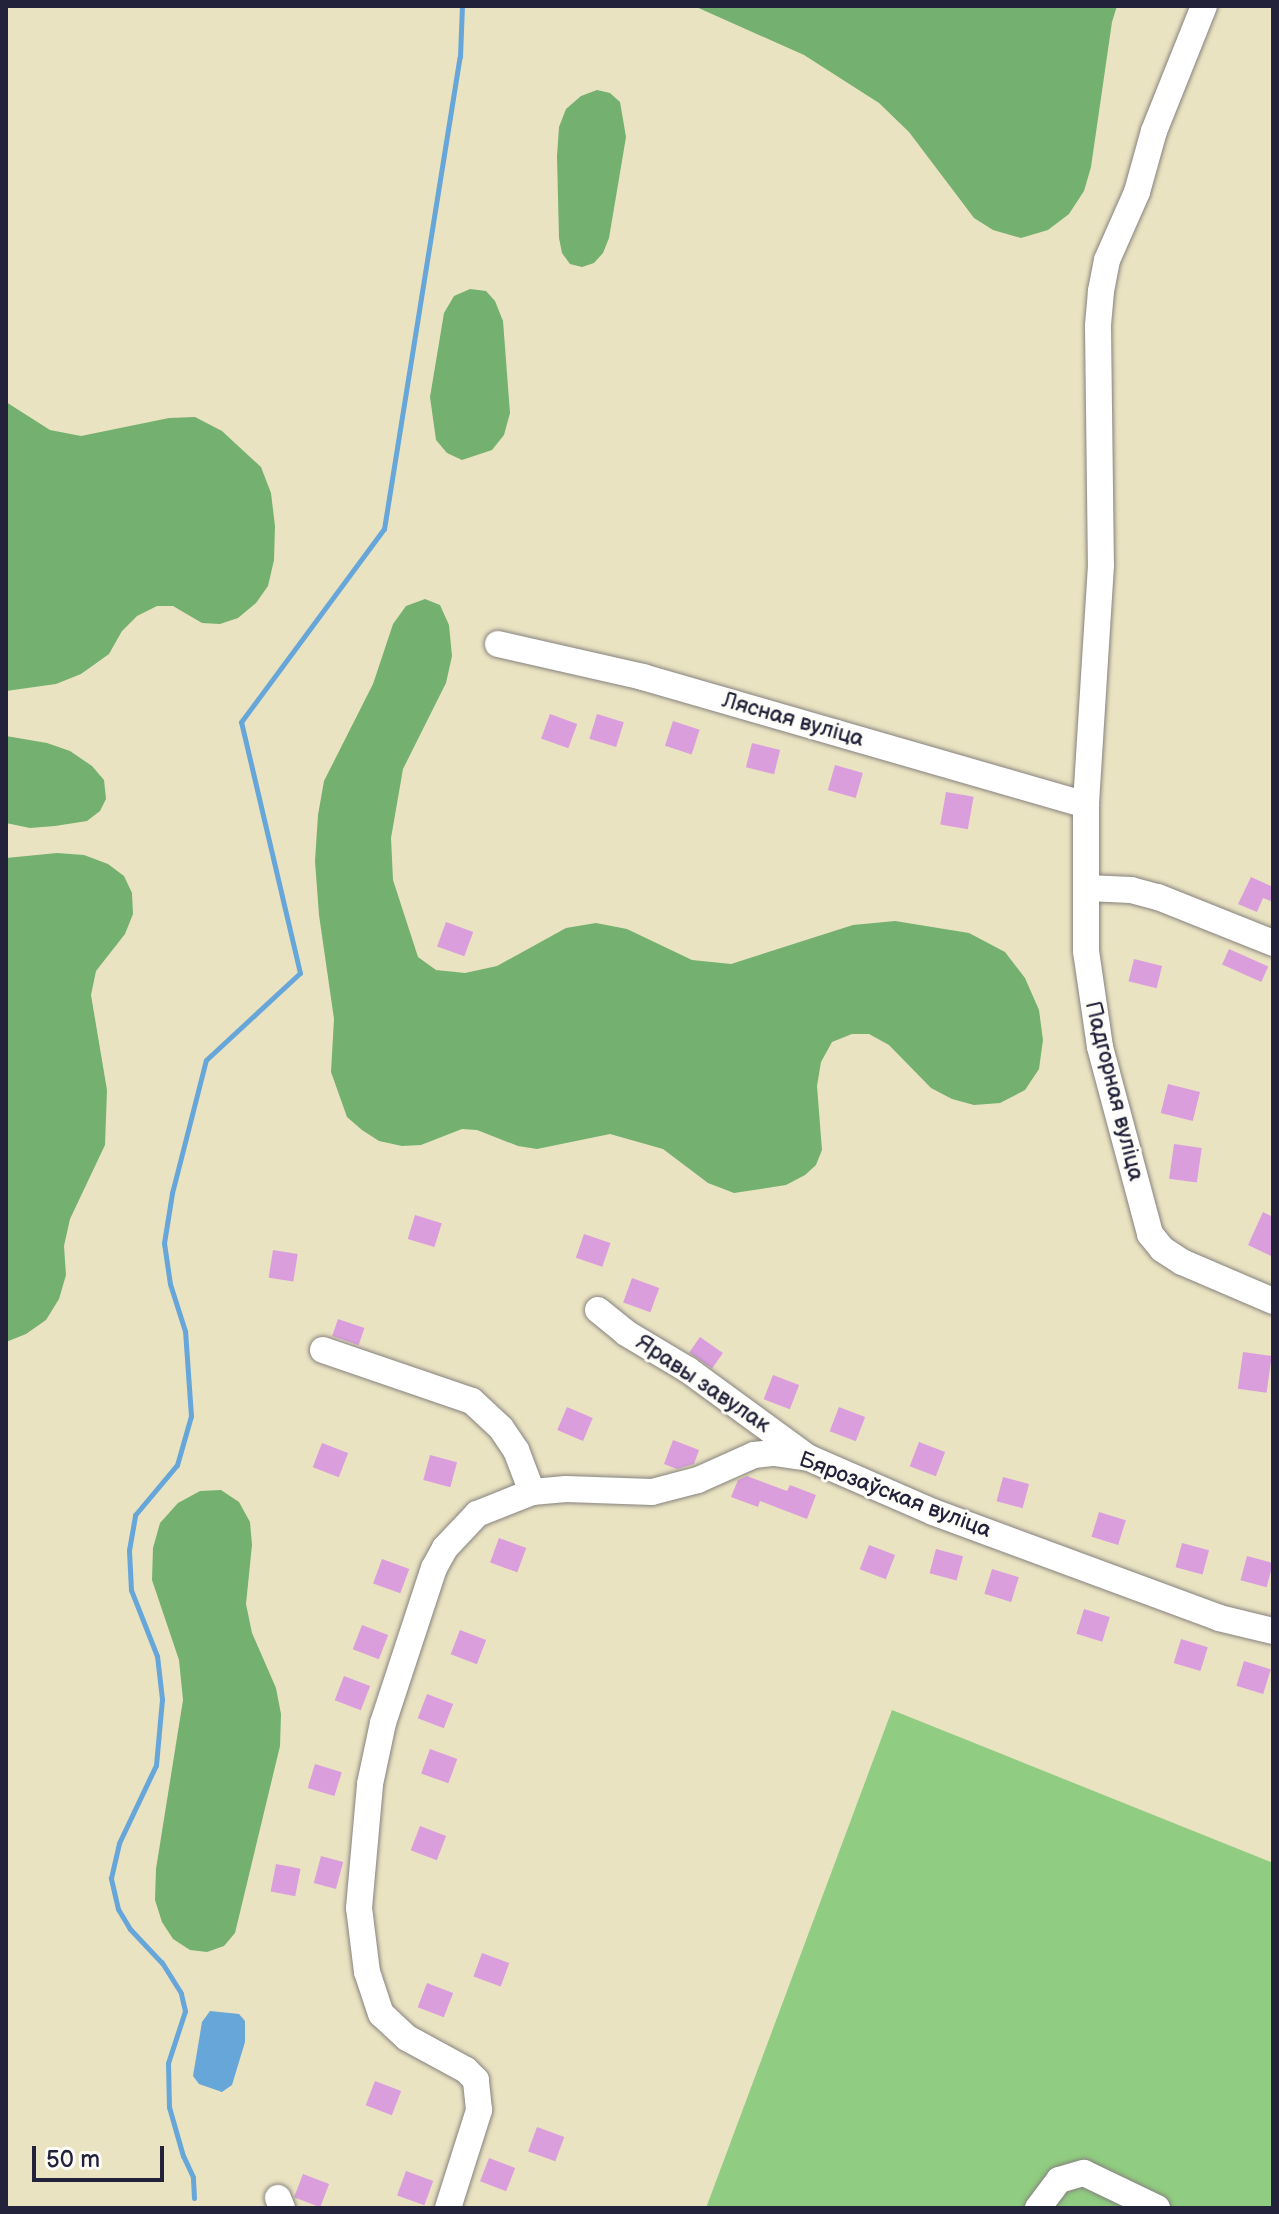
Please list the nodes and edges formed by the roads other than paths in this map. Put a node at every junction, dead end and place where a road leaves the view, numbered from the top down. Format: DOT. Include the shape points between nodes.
graph roads {
  1 [pos="1204,6"];
  2 [pos="498,644"];
  3 [pos="1086,805"];
  4 [pos="1087,888"];
  5 [pos="1273,943"];
  6 [pos="1273,1301"];
  7 [pos="598,1310"];
  8 [pos="323,1350"];
  9 [pos="809,1458"];
  10 [pos="532,1492"];
  11 [pos="1273,1631"];
  12 [pos="448,2208"];
  13 [pos="1038,2208"];
  14 [pos="1157,2208"];
  1 -- 3 [label="street, Падгорная вуліца" via="1107,260 1101,291 1101,565"];
  2 -- 3 [label="street, Лясная вуліца" via="643,677"];
  3 -- 4 [label="street, Падгорная вуліца"];
  4 -- 5 [label="street" via="1158,897"];
  4 -- 6 [label="street, Падгорная вуліца" via="1086,951 1094,1018 1150,1234 1182,1262"];
  7 -- 9 [label="street, Яравы завулак"];
  8 -- 10 [label="street" via="472,1401 516,1450"];
  9 -- 10 [label="street, Бярозаўская вуліца" via="754,1455 686,1485 652,1492"];
  9 -- 11 [label="street, Бярозаўская вуліца" via="933,1512 1219,1618"];
  10 -- 12 [label="street, Бярозаўская вуліца" via="477,1514 434,1568 383,1723 362,1848 362,1943 381,2014 407,2038 466,2070 480,2095"];
  13 -- 14 [label="street" via="1059,2180 1084,2173"];
}
